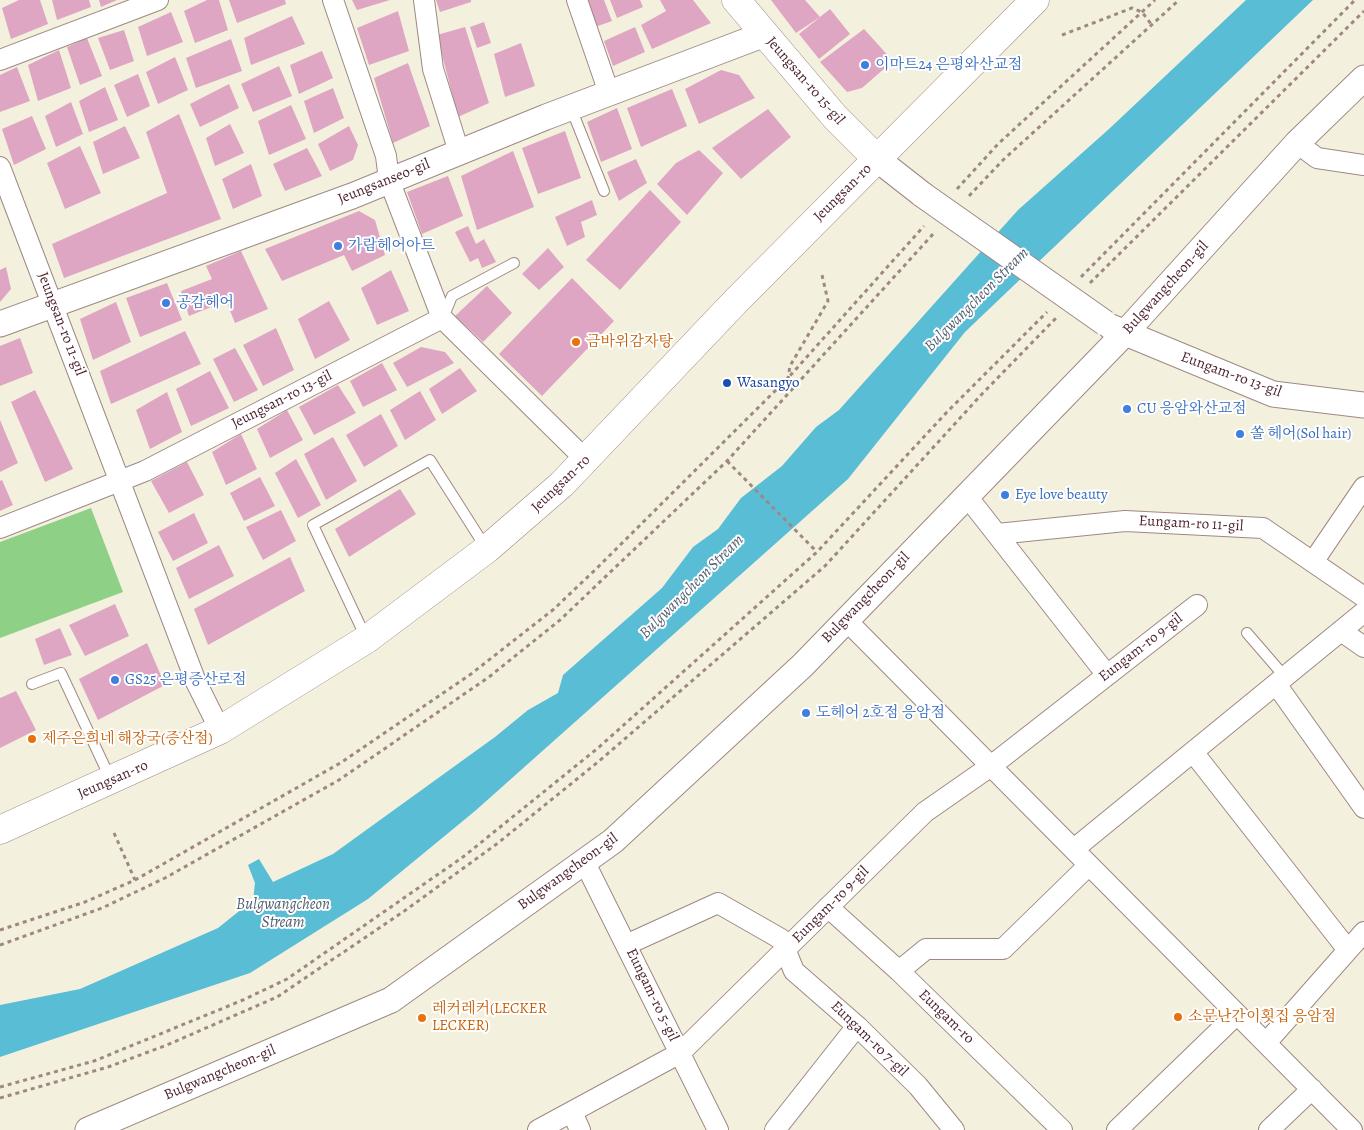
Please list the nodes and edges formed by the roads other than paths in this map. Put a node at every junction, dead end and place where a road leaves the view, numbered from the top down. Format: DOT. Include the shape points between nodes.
graph roads {
  1 [pos="158,0"];
  2 [pos="333,0"];
  3 [pos="424,0"];
  4 [pos="578,0"];
  5 [pos="736,0"];
  6 [pos="1025,3"];
  7 [pos="765,34"];
  8 [pos="0,60"];
  9 [pos="1364,78"];
  10 [pos="609,93"];
  11 [pos="571,107"];
  12 [pos="1297,143"];
  13 [pos="459,152"];
  14 [pos="877,159"];
  15 [pos="1364,164"];
  16 [pos="0,167"];
  17 [pos="389,180"];
  18 [pos="604,191"];
  19 [pos="514,263"];
  20 [pos="54,304"];
  21 [pos="442,318"];
  22 [pos="0,324"];
  23 [pos="1115,329"];
  24 [pos="1364,405"];
  25 [pos="586,460"];
  26 [pos="120,482"];
  27 [pos="1364,487"];
  28 [pos="966,495"];
  29 [pos="0,528"];
  30 [pos="997,534"];
  31 [pos="487,549"];
  32 [pos="1313,562"];
  33 [pos="1364,597"];
  34 [pos="1196,605"];
  35 [pos="1364,612"];
  36 [pos="846,620"];
  37 [pos="1341,631"];
  38 [pos="1247,633"];
  39 [pos="367,639"];
  40 [pos="1364,648"];
  41 [pos="1107,675"];
  42 [pos="1281,680"];
  43 [pos="32,684"];
  44 [pos="220,730"];
  45 [pos="1193,752"];
  46 [pos="991,766"];
  47 [pos="111,781"];
  48 [pos="1364,808"];
  49 [pos="0,830"];
  50 [pos="1074,849"];
  51 [pos="584,861"];
  52 [pos="1089,865"];
  53 [pos="828,907"];
  54 [pos="1364,932"];
  55 [pos="628,944"];
  56 [pos="786,949"];
  57 [pos="1348,950"];
  58 [pos="899,971"];
  59 [pos="1237,1014"];
  60 [pos="857,1026"];
  61 [pos="1266,1043"];
  62 [pos="680,1053"];
  63 [pos="1312,1090"];
  64 [pos="576,1121"];
  65 [pos="88,1130"];
  66 [pos="538,1130"];
  67 [pos="718,1130"];
  68 [pos="775,1130"];
  69 [pos="954,1130"];
  70 [pos="1062,1130"];
  71 [pos="1117,1130"];
  72 [pos="1269,1130"];
  73 [pos="1352,1130"];
  1 -- 8 [label="street"];
  2 -- 17 [label="street" via="386,156"];
  3 -- 13 [label="street" via="433,69"];
  4 -- 10 [label="street"];
  5 -- 7 [label="main road, Jeungsan-ro 15-gil"];
  6 -- 14 [label="main road, Jeungsan-ro"];
  7 -- 10 [label="street, Jeungsanseo-gil"];
  7 -- 14 [label="main road, Jeungsan-ro 15-gil" via="835,117"];
  9 -- 12 [label="street, Bulgwangcheon-gil"];
  10 -- 11 [label="street, Jeungsanseo-gil"];
  11 -- 13 [label="street, Jeungsanseo-gil"];
  11 -- 18 [label="lane"];
  12 -- 15 [label="street" via="1317,158"];
  12 -- 23 [label="street, Bulgwangcheon-gil"];
  13 -- 17 [label="street, Jeungsanseo-gil"];
  14 -- 23 [label="street, Eungam-ro 13-gil, bridge" via="923,195"];
  14 -- 25 [label="main road, Jeungsan-ro" via="736,301"];
  16 -- 20 [label="street, Jeungsan-ro 11-gil"];
  17 -- 20 [label="street, Jeungsanseo-gil"];
  17 -- 21 [label="street"];
  19 -- 21 [label="lane" via="452,296"];
  20 -- 22 [label="street, Jeungsanseo-gil"];
  20 -- 26 [label="street, Jeungsan-ro 11-gil"];
  21 -- 25 [label="street"];
  21 -- 26 [label="street, Jeungsan-ro 13-gil"];
  23 -- 24 [label="street, Eungam-ro 13-gil" via="1274,394"];
  23 -- 28 [label="street, Bulgwangcheon-gil"];
  25 -- 31 [label="main road, Jeungsan-ro" via="539,506"];
  26 -- 29 [label="street"];
  26 -- 44 [label="street, Jeungsan-ro 11-gil" via="196,682"];
  27 -- 32 [label="street"];
  28 -- 30 [label="street"];
  28 -- 36 [label="street, Bulgwangcheon-gil"];
  30 -- 32 [label="street, Eungam-ro 11-gil" via="1125,521 1263,528"];
  30 -- 41 [label="street"];
  31 -- 39 [label="main road, Jeungsan-ro"];
  31 -- 39 [label="lane" via="430,460 313,525"];
  32 -- 33 [label="street, Eungam-ro 11-gil"];
  34 -- 41 [label="street, Eungam-ro 9-gil"];
  35 -- 37 [label="street"];
  36 -- 46 [label="street"];
  36 -- 51 [label="street, Bulgwangcheon-gil" via="620,834"];
  37 -- 40 [label="street"];
  37 -- 42 [label="street"];
  38 -- 42 [label="lane"];
  39 -- 44 [label="main road, Jeungsan-ro"];
  41 -- 46 [label="street, Eungam-ro 9-gil"];
  42 -- 45 [label="street"];
  42 -- 48 [label="street"];
  43 -- 47 [label="lane" via="61,673"];
  44 -- 47 [label="main road, Jeungsan-ro"];
  45 -- 50 [label="street"];
  45 -- 57 [label="street"];
  46 -- 50 [label="street"];
  46 -- 53 [label="street, Eungam-ro 9-gil" via="925,812"];
  47 -- 49 [label="main road, Jeungsan-ro"];
  50 -- 52 [label="street"];
  51 -- 55 [label="street, Eungam-ro 5-gil"];
  51 -- 65 [label="street, Bulgwangcheon-gil" via="391,1000"];
  52 -- 58 [label="street" via="1004,949 926,949"];
  52 -- 59 [label="street"];
  53 -- 56 [label="street, Eungam-ro 9-gil"];
  53 -- 58 [label="street, Eungam-ro"];
  54 -- 57 [label="street"];
  55 -- 56 [label="street" via="718,903 781,939"];
  55 -- 62 [label="street, Eungam-ro 5-gil"];
  56 -- 60 [label="street, Eungam-ro 7-gil" via="794,971"];
  56 -- 62 [label="street, Eungam-ro 9-gil"];
  57 -- 61 [label="street"];
  58 -- 70 [label="street, Eungam-ro"];
  59 -- 61 [label="street"];
  59 -- 71 [label="street"];
  60 -- 68 [label="street"];
  60 -- 69 [label="street, Eungam-ro 7-gil" via="918,1086"];
  61 -- 63 [label="street"];
  62 -- 64 [label="street, Eungam-ro 9-gil"];
  62 -- 67 [label="street, Eungam-ro 5-gil"];
  63 -- 72 [label="street"];
  63 -- 73 [label="street"];
  64 -- 66 [label="street, Eungam-ro 9-gil"];
}
